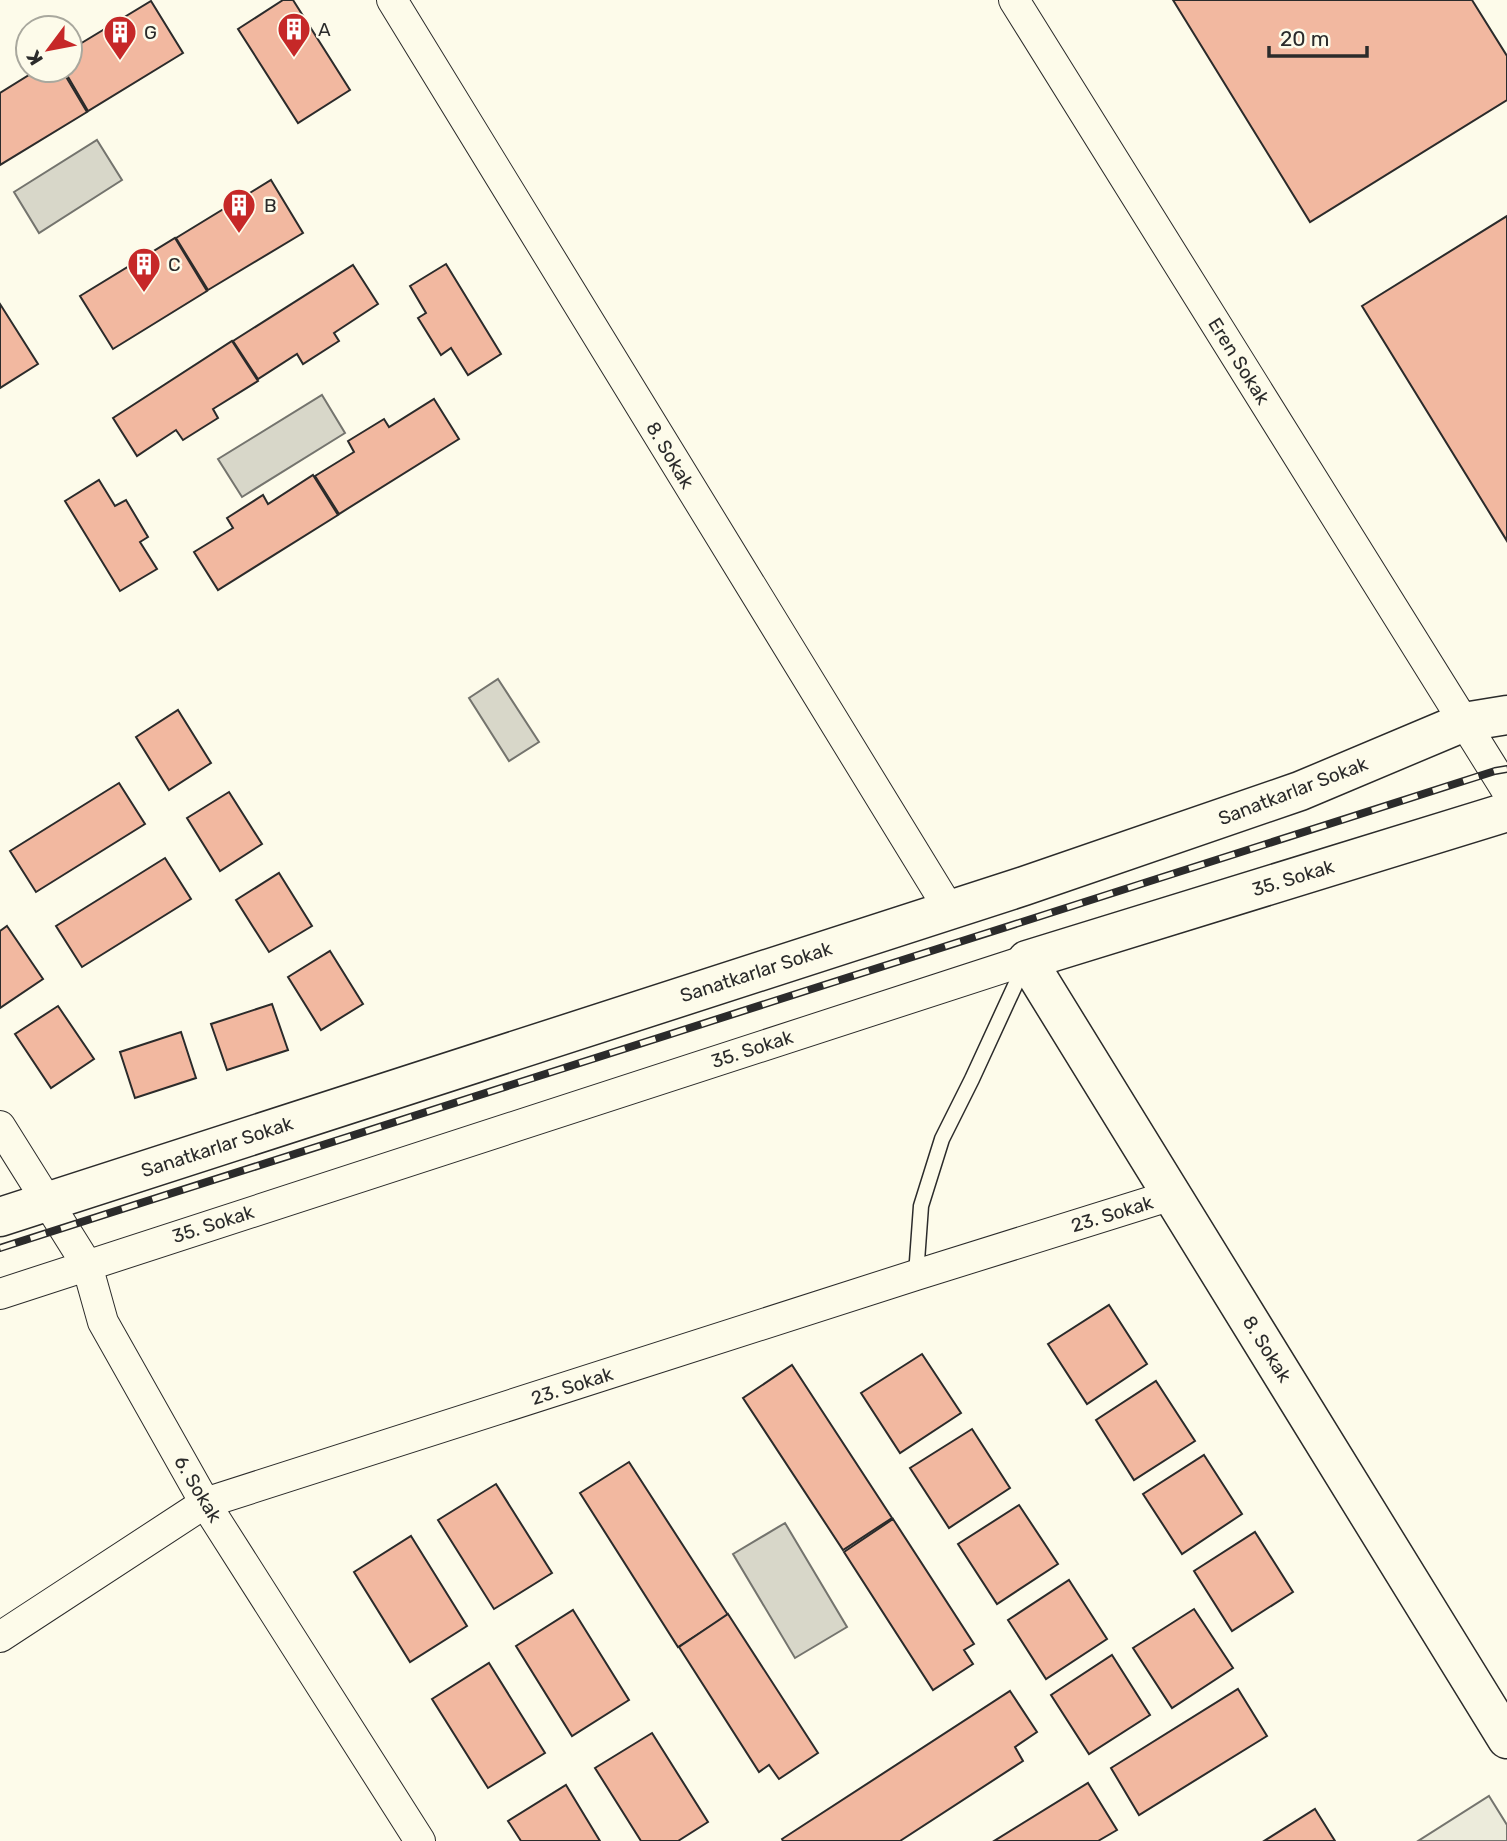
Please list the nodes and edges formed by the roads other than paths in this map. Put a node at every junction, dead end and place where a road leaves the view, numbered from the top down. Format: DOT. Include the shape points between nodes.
graph roads {
  1 [pos="392,0"];
  2 [pos="1014,0"];
  3 [pos="1507,715"];
  4 [pos="1464,722"];
  5 [pos="1507,791"];
  6 [pos="1507,812"];
  7 [pos="949,909"];
  8 [pos="1027,960"];
  9 [pos="0,1126"];
  10 [pos="1172,1195"];
  11 [pos="48,1201"];
  12 [pos="0,1217"];
  13 [pos="87,1265"];
  14 [pos="916,1275"];
  15 [pos="0,1294"];
  16 [pos="205,1503"];
  17 [pos="0,1637"];
  18 [pos="1507,1739"];
  19 [pos="419,1841"];
  1 -- 7 [label="street, 8. Sokak"];
  2 -- 4 [label="street, Eren Sokak"];
  3 -- 4 [label="street, Sanatkarlar Sokak"];
  4 -- 5 [label="street, Eren Sokak"];
  4 -- 7 [label="street, Sanatkarlar Sokak" via="1300,791"];
  6 -- 8 [label="street, 35. Sokak"];
  7 -- 11 [label="street, Sanatkarlar Sokak"];
  8 -- 10 [label="street, 8. Sokak"];
  8 -- 13 [label="street, 35. Sokak"];
  8 -- 14 [label="lane" via="942,1139 921,1206"];
  9 -- 11 [label="street, 6. Sokak"];
  10 -- 14 [label="street, 23. Sokak"];
  10 -- 18 [label="street, 8. Sokak"];
  11 -- 12 [label="street, Sanatkarlar Sokak"];
  11 -- 13 [label="street, 6. Sokak"];
  13 -- 15 [label="street, 35. Sokak"];
  13 -- 16 [label="street, 6. Sokak" via="103,1322"];
  14 -- 16 [label="street, 23. Sokak"];
  16 -- 17 [label="street, 23. Sokak"];
  16 -- 19 [label="street, 6. Sokak"];
}
